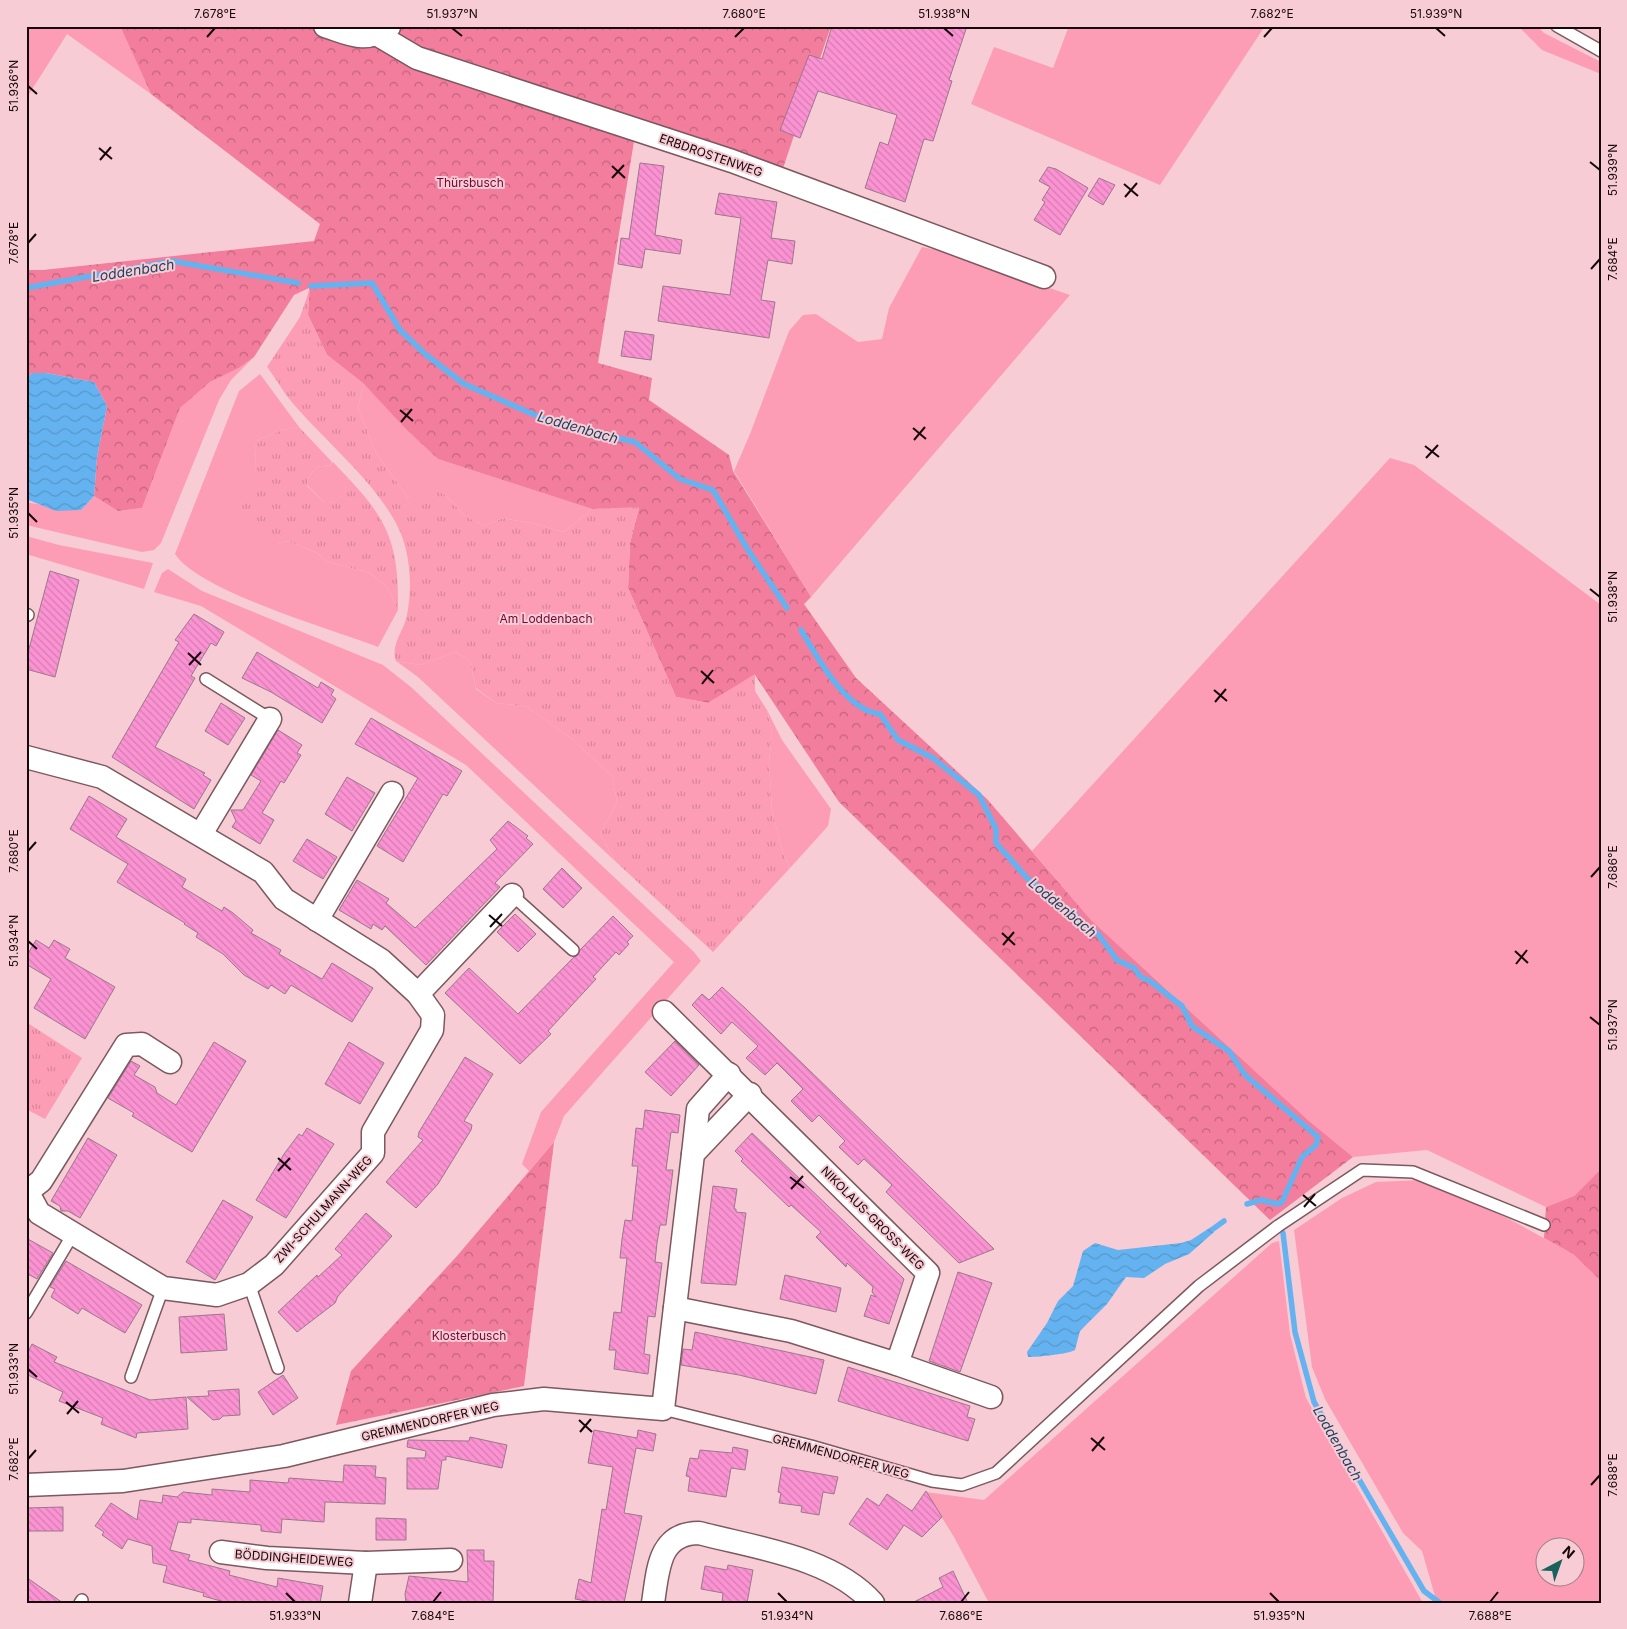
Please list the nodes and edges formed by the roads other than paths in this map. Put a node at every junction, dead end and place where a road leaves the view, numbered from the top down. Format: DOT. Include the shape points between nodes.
graph roads {
  1 [pos="325,26"];
  2 [pos="1557,26"];
  3 [pos="384,30"];
  4 [pos="1601,51"];
  5 [pos="1044,276"];
  6 [pos="206,679"];
  7 [pos="270,719"];
  8 [pos="26,757"];
  9 [pos="392,793"];
  10 [pos="201,834"];
  11 [pos="512,895"];
  12 [pos="317,920"];
  13 [pos="572,950"];
  14 [pos="418,994"];
  15 [pos="664,1012"];
  16 [pos="170,1062"];
  17 [pos="729,1074"];
  18 [pos="750,1094"];
  19 [pos="693,1154"];
  20 [pos="27,1190"];
  21 [pos="1544,1225"];
  22 [pos="73,1234"];
  23 [pos="249,1284"];
  24 [pos="163,1288"];
  25 [pos="675,1308"];
  26 [pos="26,1313"];
  27 [pos="897,1364"];
  28 [pos="278,1368"];
  29 [pos="131,1377"];
  30 [pos="990,1397"];
  31 [pos="663,1409"];
  32 [pos="26,1485"];
  33 [pos="221,1552"];
  34 [pos="451,1560"];
  35 [pos="366,1563"];
  36 [pos="360,1603"];
  37 [pos="653,1603"];
  38 [pos="873,1603"];
  1 -- 3 [label="street, ERBDROSTENWEG" via="364,38"];
  2 -- 4 [label="lane"];
  3 -- 5 [label="street, ERBDROSTENWEG" via="417,58 732,161"];
  6 -- 7 [label="lane"];
  7 -- 10 [label="street"];
  8 -- 10 [label="street, ZWI-SCHULMANN-WEG" via="102,777"];
  9 -- 12 [label="street"];
  10 -- 12 [label="street, ZWI-SCHULMANN-WEG" via="263,872 284,899"];
  11 -- 13 [label="lane"];
  11 -- 14 [label="street"];
  12 -- 14 [label="street, ZWI-SCHULMANN-WEG" via="381,960"];
  14 -- 23 [label="street, ZWI-SCHULMANN-WEG" via="433,1015 432,1030 373,1132 373,1154 274,1265"];
  15 -- 17 [label="street, NIKOLAUS-GROSS-WEG"];
  16 -- 20 [label="street, ZWI-SCHULMANN-WEG" via="142,1044 126,1045 41,1181"];
  17 -- 18 [label="street, NIKOLAUS-GROSS-WEG"];
  17 -- 19 [label="street" via="698,1109"];
  18 -- 19 [label="street"];
  18 -- 27 [label="street, NIKOLAUS-GROSS-WEG" via="928,1273"];
  19 -- 25 [label="street"];
  20 -- 22 [label="street, ZWI-SCHULMANN-WEG" via="39,1213"];
  21 -- 31 [label="lane, GREMMENDORFER WEG" via="1412,1172 1362,1170 1278,1226 1200,1286 996,1473 962,1485 932,1481 811,1446"];
  22 -- 24 [label="street, ZWI-SCHULMANN-WEG"];
  22 -- 26 [label="lane"];
  23 -- 24 [label="street, ZWI-SCHULMANN-WEG" via="217,1295"];
  23 -- 28 [label="lane"];
  24 -- 29 [label="lane"];
  25 -- 27 [label="street" via="791,1331"];
  25 -- 31 [label="street"];
  27 -- 30 [label="street"];
  31 -- 32 [label="street, GREMMENDORFER WEG" via="544,1398 493,1405 284,1456 123,1481"];
  33 -- 35 [label="street, BÖDDINGHEIDEWEG" via="267,1558"];
  34 -- 35 [label="street, BÖDDINGHEIDEWEG"];
  35 -- 36 [label="street, BÖDDINGHEIDEWEG"];
  37 -- 38 [label="street" via="660,1561 667,1548 676,1538 693,1533 816,1563 861,1589"];
}
